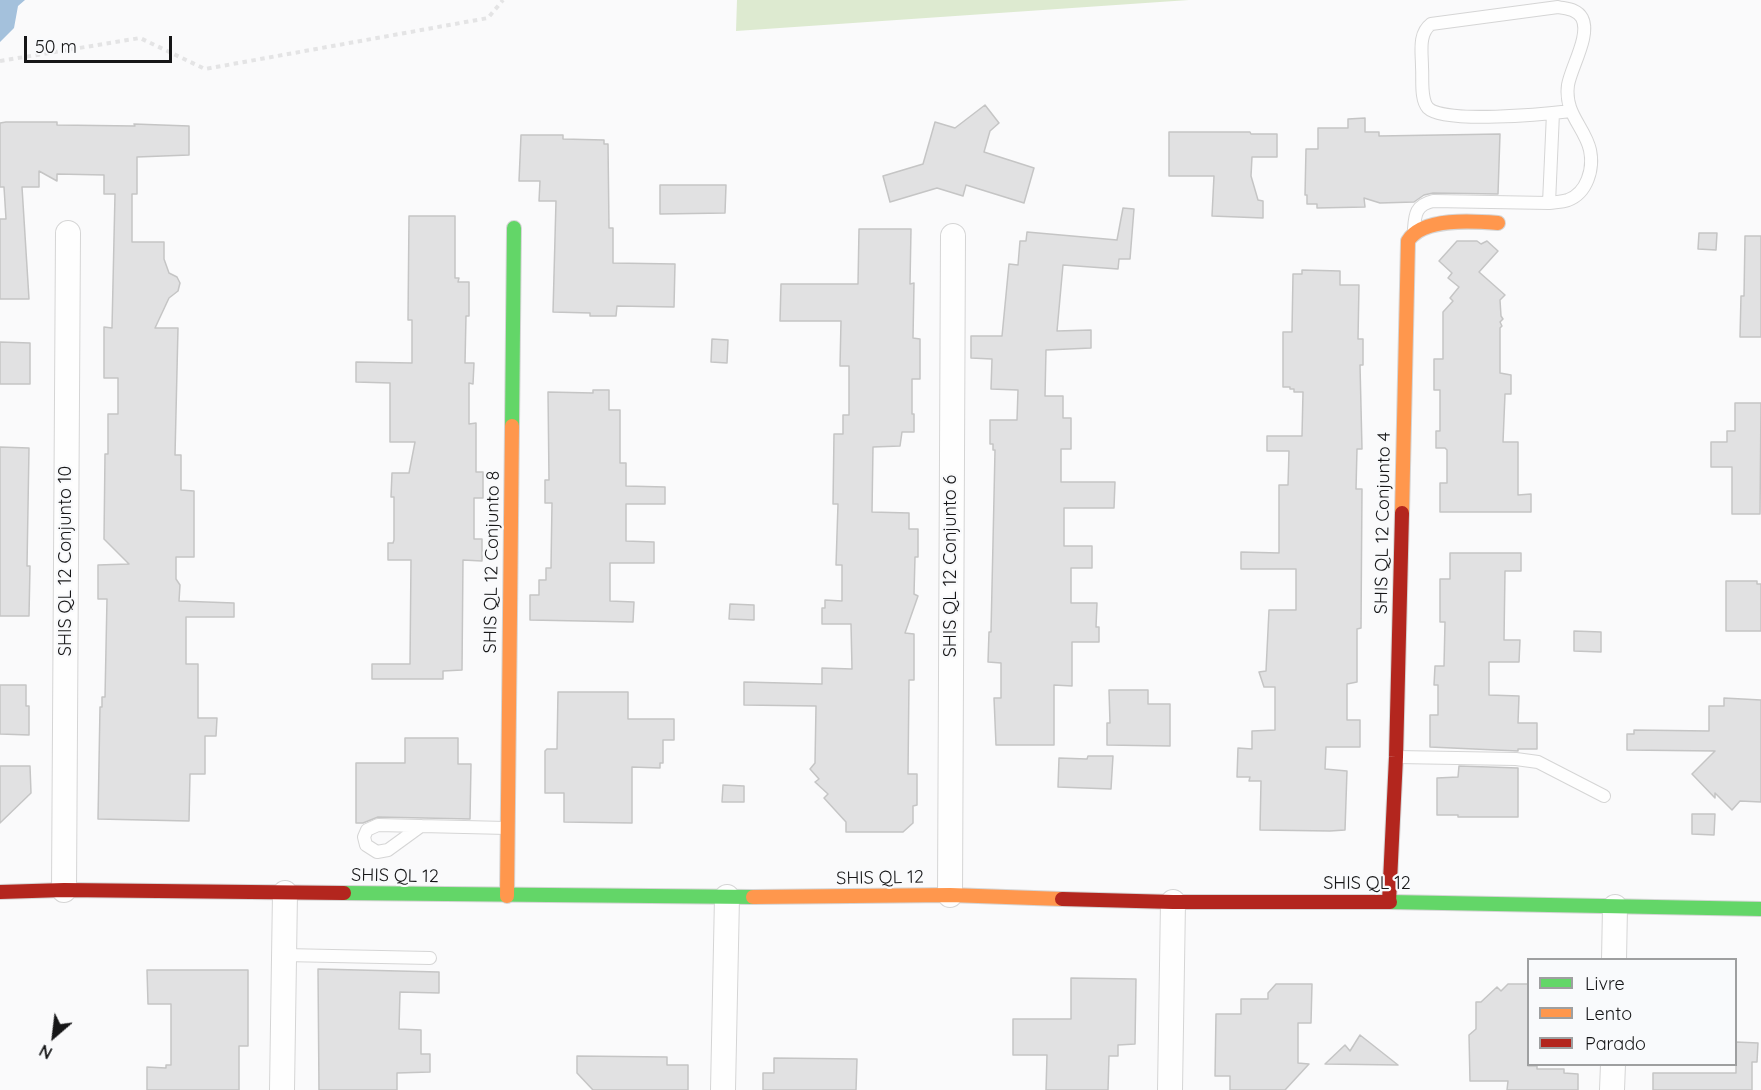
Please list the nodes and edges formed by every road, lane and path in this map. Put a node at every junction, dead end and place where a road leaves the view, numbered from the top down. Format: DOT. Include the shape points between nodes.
graph roads {
  1 [pos="503,0"];
  2 [pos="0,62"];
  3 [pos="1571,111"];
  4 [pos="1554,113"];
  5 [pos="1549,203"];
  6 [pos="1498,223"];
  7 [pos="514,228"];
  8 [pos="1414,232"];
  9 [pos="68,233"];
  10 [pos="953,236"];
  11 [pos="1396,757"];
  12 [pos="1604,796"];
  13 [pos="421,826"];
  14 [pos="508,828"];
  15 [pos="64,890"];
  16 [pos="285,893"];
  17 [pos="3,894"];
  18 [pos="950,895"];
  19 [pos="507,896"];
  20 [pos="727,897"];
  21 [pos="1173,902"];
  22 [pos="1389,902"];
  23 [pos="1615,907"];
  24 [pos="1761,909"];
  25 [pos="284,955"];
  26 [pos="430,958"];
  27 [pos="1614,958"];
  28 [pos="1613,1066"];
  29 [pos="282,1090"];
  30 [pos="723,1090"];
  31 [pos="1170,1090"];
  32 [pos="1612,1090"];
  1 -- 2 [label="path" via="488,18 205,69 140,38"];
  3 -- 4 [label="lane"];
  3 -- 4 [label="lane" via="1568,87 1585,32 1582,18 1574,10 1558,7 1436,22 1426,27 1424,100 1429,109 1443,115 1471,117"];
  3 -- 5 [label="lane" via="1590,151 1590,174 1582,192 1568,200"];
  4 -- 5 [label="lane"];
  5 -- 8 [label="lane" via="1432,201 1416,212"];
  6 -- 8 [label="street" via="1454,222"];
  7 -- 14 [label="street, SHIS QL 12 Conjunto 8"];
  8 -- 11 [label="street, SHIS QL 12 Conjunto 4" via="1408,241"];
  9 -- 15 [label="street, SHIS QL 12 Conjunto 10"];
  10 -- 18 [label="street, SHIS QL 12 Conjunto 6"];
  11 -- 12 [label="lane" via="1538,762"];
  11 -- 22 [label="street, SHIS QL 12 Conjunto 4"];
  13 -- 14 [label="lane"];
  14 -- 19 [label="street, SHIS QL 12 Conjunto 8"];
  15 -- 16 [label="street, SHIS QL 12"];
  15 -- 17 [label="street, SHIS QL 12"];
  16 -- 19 [label="street, SHIS QL 12"];
  16 -- 25 [label="street"];
  18 -- 20 [label="street, SHIS QL 12"];
  18 -- 21 [label="street, SHIS QL 12"];
  19 -- 20 [label="street, SHIS QL 12"];
  20 -- 30 [label="street"];
  21 -- 22 [label="street, SHIS QL 12"];
  21 -- 31 [label="street"];
  22 -- 23 [label="street, SHIS QL 12"];
  23 -- 24 [label="street, SHIS QL 12"];
  23 -- 27 [label="street"];
  25 -- 26 [label="lane"];
  25 -- 29 [label="street"];
  28 -- 32 [label="street"];
}
